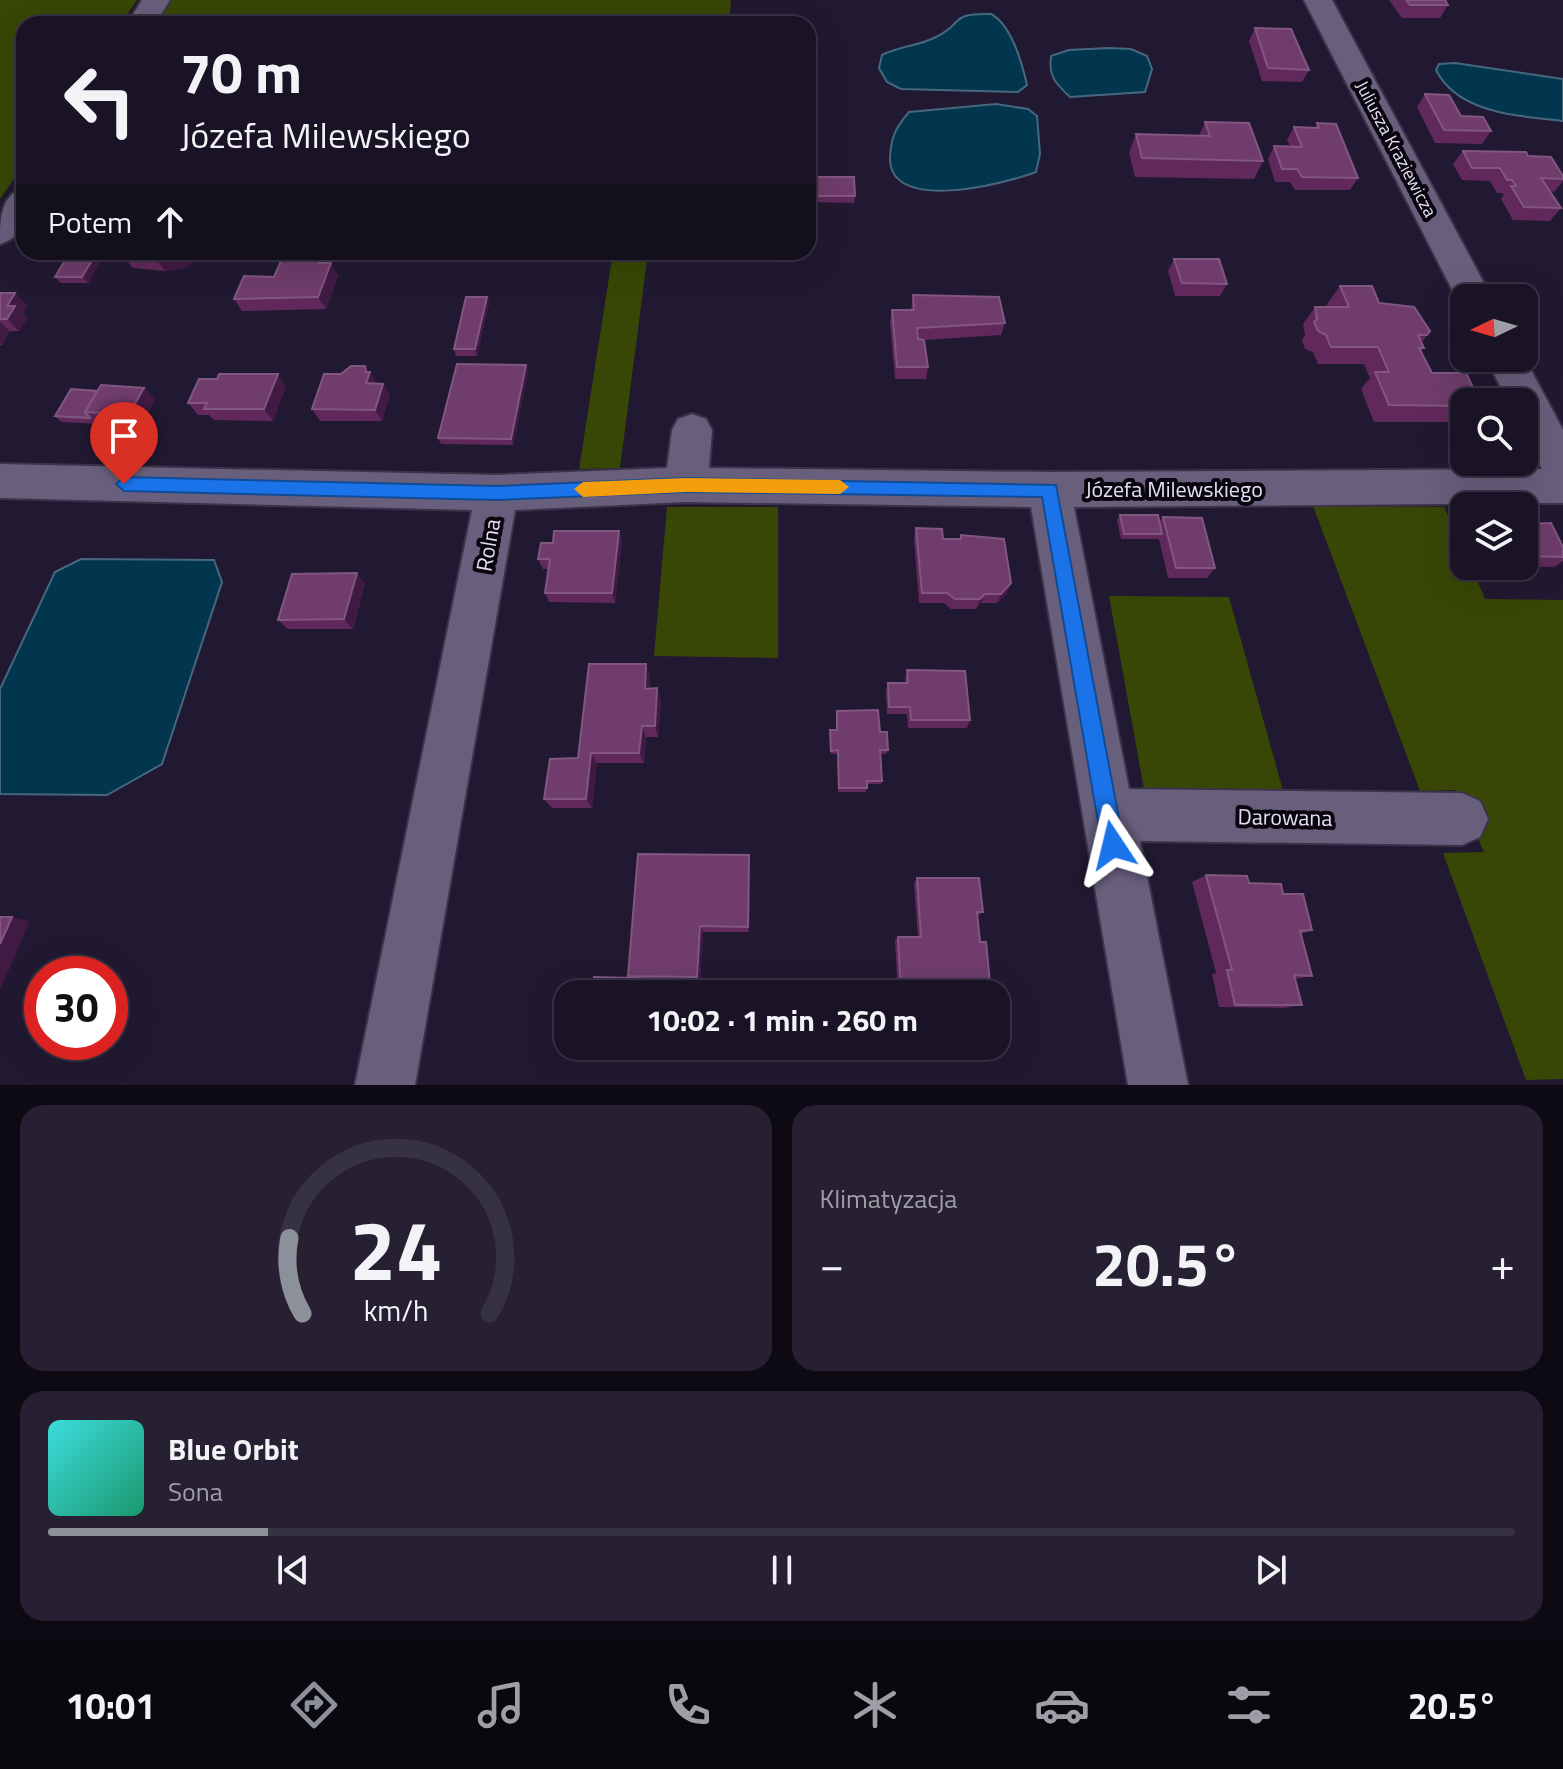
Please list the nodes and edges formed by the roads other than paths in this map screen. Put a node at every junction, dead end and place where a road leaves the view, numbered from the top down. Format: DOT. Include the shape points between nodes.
graph roads {
  1 [pos="1318,0"];
  2 [pos="16,210"];
  3 [pos="0,232"];
  4 [pos="1467,284"];
  5 [pos="1512,372"];
  6 [pos="692,430"];
  7 [pos="1563,469"];
  8 [pos="0,481"];
  9 [pos="686,485"];
  10 [pos="1563,486"];
  11 [pos="1049,490"];
  12 [pos="497,493"];
  13 [pos="1107,815"];
  14 [pos="1462,819"];
  15 [pos="385,1085"];
  16 [pos="1158,1085"];
  1 -- 4 [label="street, Juliusza Kraziewicza"];
  2 -- 3 [label="street"];
  5 -- 7 [label="street"];
  6 -- 9 [label="street"];
  8 -- 12 [label="street, Rolna"];
  9 -- 11 [label="street, Józefa Milewskiego"];
  9 -- 12 [label="street, Józefa Milewskiego"];
  10 -- 11 [label="street, Józefa Milewskiego"];
  11 -- 13 [label="street"];
  12 -- 15 [label="street, Rolna"];
  13 -- 14 [label="street, Darowana"];
  13 -- 16 [label="street"];
}
